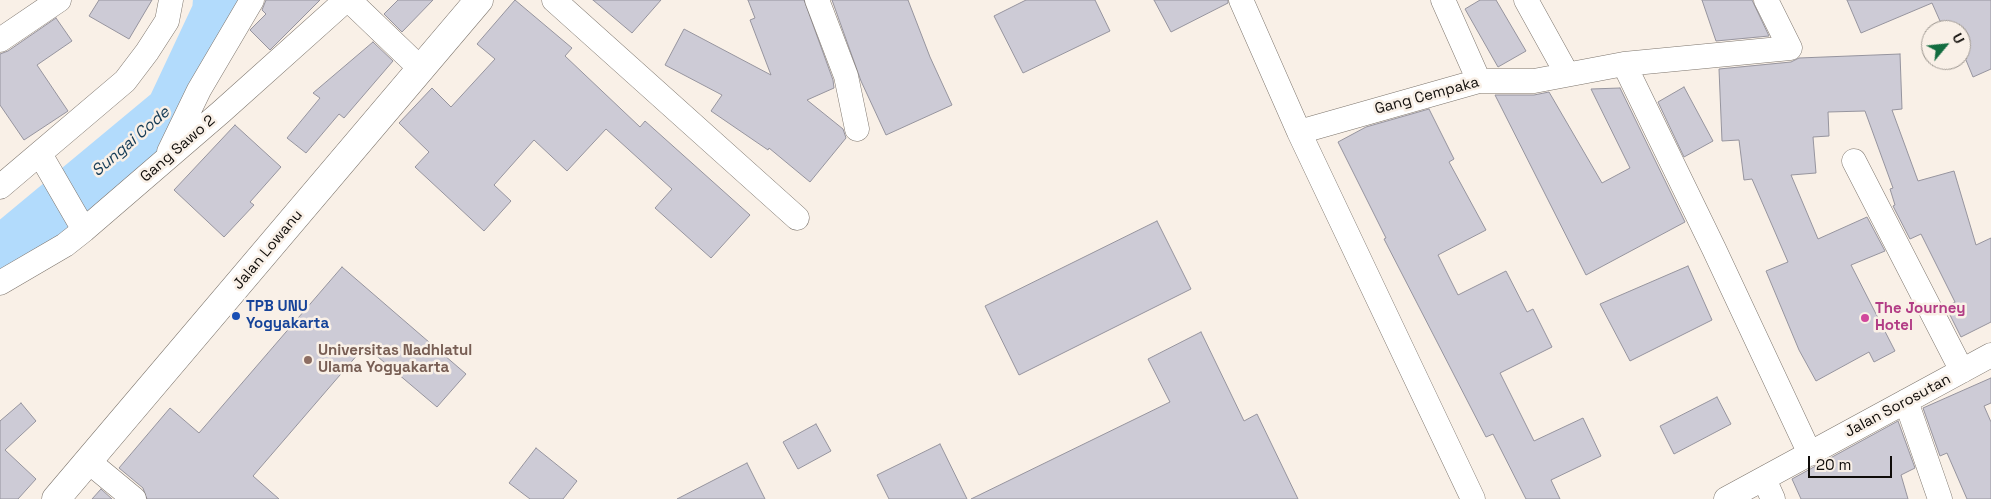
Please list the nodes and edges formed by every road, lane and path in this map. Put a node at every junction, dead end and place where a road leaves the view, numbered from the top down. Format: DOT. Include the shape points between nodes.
graph roads {
  1 [pos="59,0"];
  2 [pos="171,0"];
  3 [pos="252,0"];
  4 [pos="347,0"];
  5 [pos="479,0"];
  6 [pos="554,0"];
  7 [pos="817,0"];
  8 [pos="1241,0"];
  9 [pos="1443,0"];
  10 [pos="1526,0"];
  11 [pos="1766,0"];
  12 [pos="0,40"];
  13 [pos="1624,64"];
  14 [pos="421,68"];
  15 [pos="1567,74"];
  16 [pos="1479,81"];
  17 [pos="857,129"];
  18 [pos="1299,132"];
  19 [pos="44,161"];
  20 [pos="164,161"];
  21 [pos="1854,161"];
  22 [pos="0,187"];
  23 [pos="797,218"];
  24 [pos="80,221"];
  25 [pos="0,283"];
  26 [pos="1991,356"];
  27 [pos="1962,371"];
  28 [pos="1906,401"];
  29 [pos="1810,454"];
  30 [pos="88,461"];
  31 [pos="1769,489"];
  32 [pos="56,499"];
  33 [pos="134,499"];
  34 [pos="1472,499"];
  35 [pos="1726,499"];
  36 [pos="1940,499"];
  1 -- 12 [label="street"];
  2 -- 19 [label="street" via="167,21 125,81"];
  3 -- 20 [label="street" via="199,90"];
  4 -- 14 [label="street"];
  4 -- 20 [label="street, Gang Sawo 2"];
  5 -- 14 [label="main road, Jalan Lowanu"];
  6 -- 23 [label="street"];
  7 -- 17 [label="street" via="846,76"];
  8 -- 18 [label="street"];
  9 -- 16 [label="street"];
  10 -- 15 [label="street"];
  11 -- 13 [label="street, Gang Cempaka" via="1790,48"];
  13 -- 15 [label="street, Gang Cempaka"];
  13 -- 29 [label="street"];
  14 -- 30 [label="main road, Jalan Lowanu"];
  15 -- 16 [label="street, Gang Cempaka" via="1534,81"];
  16 -- 18 [label="street, Gang Cempaka"];
  18 -- 34 [label="street"];
  19 -- 22 [label="street"];
  19 -- 24 [label="street"];
  20 -- 24 [label="street, Gang Sawo 2"];
  21 -- 27 [label="street"];
  24 -- 25 [label="street, Gang Sawo 2" via="66,245"];
  26 -- 27 [label="street, Jalan Sorosutan"];
  27 -- 28 [label="street, Jalan Sorosutan"];
  28 -- 29 [label="street, Jalan Sorosutan"];
  28 -- 36 [label="street"];
  29 -- 31 [label="street, Jalan Sorosutan"];
  30 -- 32 [label="main road, Jalan Lowanu"];
  30 -- 33 [label="street"];
  31 -- 35 [label="street, Jalan Sorosutan"];
}
